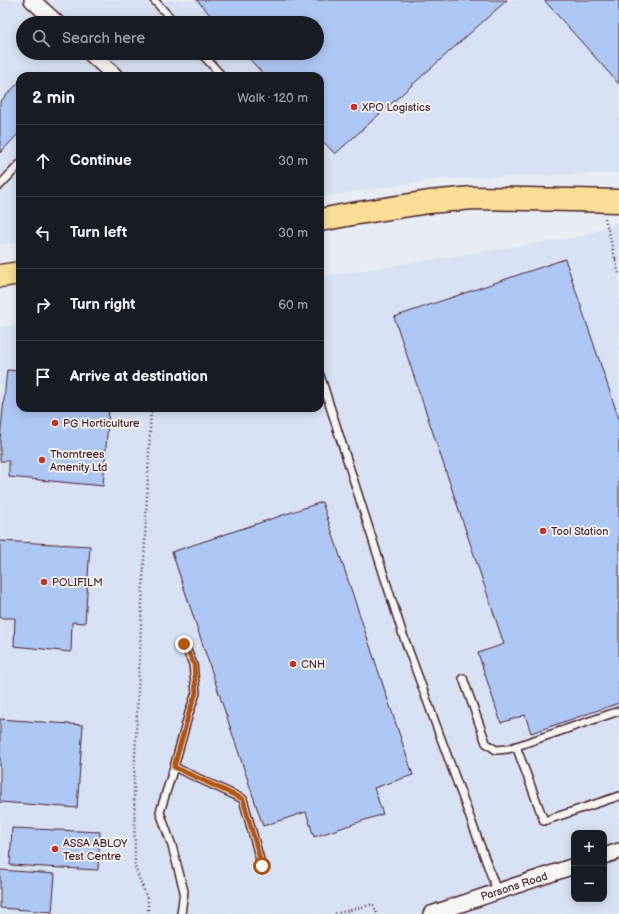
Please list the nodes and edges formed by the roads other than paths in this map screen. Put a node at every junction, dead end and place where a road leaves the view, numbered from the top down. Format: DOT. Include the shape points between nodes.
graph roads {
  1 [pos="154,0"];
  2 [pos="37,2"];
  3 [pos="50,16"];
  4 [pos="169,16"];
  5 [pos="96,60"];
  6 [pos="207,60"];
  7 [pos="107,72"];
  8 [pos="218,72"];
  9 [pos="16,168"];
  10 [pos="0,185"];
  11 [pos="610,201"];
  12 [pos="324,219"];
  13 [pos="16,274"];
  14 [pos="0,276"];
  15 [pos="324,388"];
  16 [pos="184,644"];
  17 [pos="463,678"];
  18 [pos="619,712"];
  19 [pos="516,746"];
  20 [pos="174,767"];
  21 [pos="619,796"];
  22 [pos="619,851"];
  23 [pos="607,855"];
  24 [pos="262,866"];
  25 [pos="571,867"];
  26 [pos="497,891"];
  27 [pos="181,914"];
  28 [pos="431,914"];
  1 -- 4 [label="lane"];
  2 -- 3 [label="street"];
  5 -- 7 [label="street"];
  6 -- 8 [label="lane"];
  9 -- 10 [label="lane"];
  11 -- 12 [label="highway" via="473,198 429,202"];
  13 -- 14 [label="highway"];
  15 -- 26 [label="lane" via="403,635"];
  16 -- 20 [label="lane" via="194,664 196,693"];
  17 -- 19 [label="lane" via="486,743 496,750"];
  18 -- 19 [label="lane"];
  19 -- 21 [label="lane" via="544,821"];
  20 -- 24 [label="lane" via="243,799"];
  20 -- 27 [label="lane" via="160,812 184,891"];
  22 -- 23 [label="street"];
  25 -- 26 [label="street, Parsons Road"];
  26 -- 28 [label="street, Parsons Road"];
}
